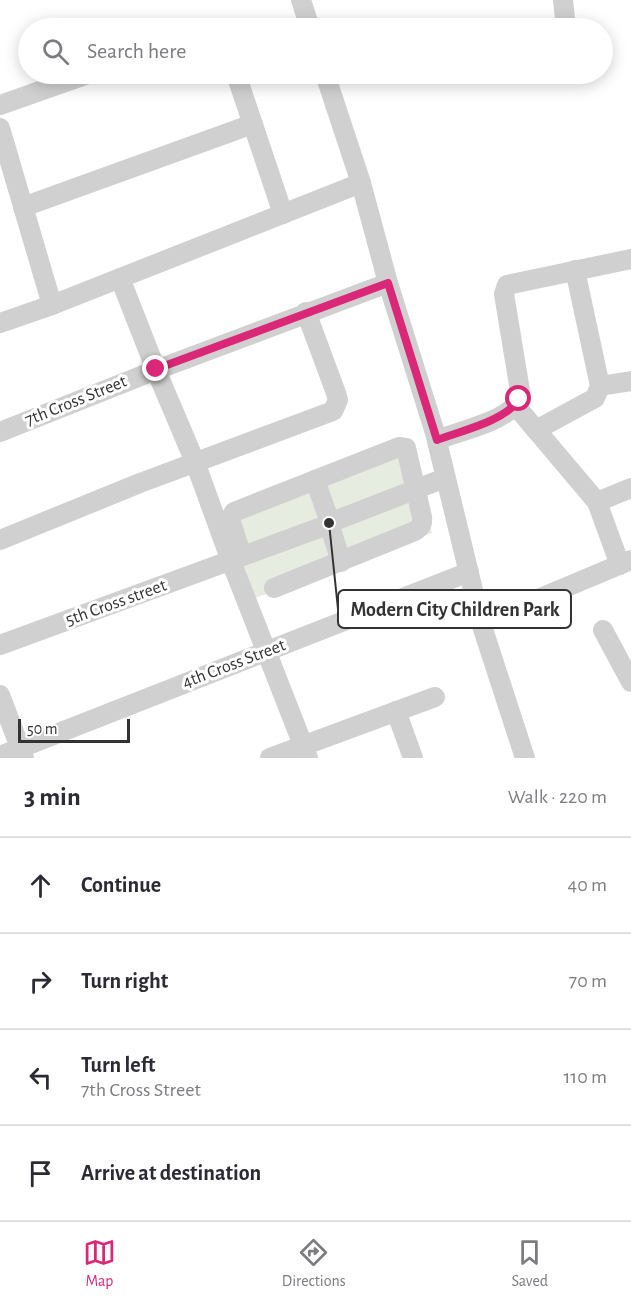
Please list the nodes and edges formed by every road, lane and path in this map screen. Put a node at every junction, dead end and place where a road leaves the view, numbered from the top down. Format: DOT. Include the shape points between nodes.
graph roads {
  1 [pos="301,0"];
  2 [pos="563,0"];
  3 [pos="307,18"];
  4 [pos="565,18"];
  5 [pos="60,84"];
  6 [pos="239,84"];
  7 [pos="328,84"];
  8 [pos="0,105"];
  9 [pos="253,124"];
  10 [pos="0,128"];
  11 [pos="361,183"];
  12 [pos="23,207"];
  13 [pos="283,214"];
  14 [pos="631,260"];
  15 [pos="574,270"];
  16 [pos="120,278"];
  17 [pos="388,283"];
  18 [pos="52,305"];
  19 [pos="306,312"];
  20 [pos="0,323"];
  21 [pos="156,369"];
  22 [pos="631,381"];
  23 [pos="600,386"];
  24 [pos="515,405"];
  25 [pos="536,430"];
  26 [pos="0,432"];
  27 [pos="437,440"];
  28 [pos="195,462"];
  29 [pos="445,478"];
  30 [pos="315,480"];
  31 [pos="631,488"];
  32 [pos="414,490"];
  33 [pos="597,502"];
  34 [pos="329,524"];
  35 [pos="0,540"];
  36 [pos="237,559"];
  37 [pos="341,562"];
  38 [pos="626,562"];
  39 [pos="469,572"];
  40 [pos="252,584"];
  41 [pos="274,588"];
  42 [pos="481,623"];
  43 [pos="603,630"];
  44 [pos="0,645"];
  45 [pos="267,652"];
  46 [pos="631,682"];
  47 [pos="0,695"];
  48 [pos="435,697"];
  49 [pos="396,711"];
  50 [pos="306,752"];
  51 [pos="22,753"];
  52 [pos="0,756"];
  53 [pos="270,758"];
  54 [pos="413,758"];
  55 [pos="525,758"];
  1 -- 3 [label="street"];
  2 -- 4 [label="street"];
  5 -- 8 [label="street"];
  6 -- 9 [label="street"];
  7 -- 11 [label="street"];
  9 -- 12 [label="street"];
  9 -- 13 [label="street"];
  10 -- 12 [label="street"];
  11 -- 13 [label="street"];
  11 -- 17 [label="street"];
  12 -- 18 [label="street"];
  13 -- 16 [label="street"];
  14 -- 15 [label="street"];
  15 -- 23 [label="street"];
  15 -- 24 [label="street" via="511,283 505,288 520,391"];
  16 -- 18 [label="street"];
  16 -- 21 [label="street"];
  17 -- 19 [label="street, 7th Cross Street"];
  17 -- 27 [label="street"];
  18 -- 20 [label="street"];
  19 -- 21 [label="street, 7th Cross Street"];
  19 -- 28 [label="street" via="338,400 333,411"];
  21 -- 26 [label="street, 7th Cross Street"];
  21 -- 28 [label="street"];
  22 -- 23 [label="street"];
  23 -- 25 [label="street" via="595,398"];
  24 -- 25 [label="street"];
  24 -- 27 [label="street" via="496,418"];
  25 -- 33 [label="street"];
  27 -- 29 [label="street"];
  28 -- 35 [label="street"];
  28 -- 36 [label="street"];
  29 -- 32 [label="street, 5th Cross street"];
  29 -- 39 [label="street"];
  30 -- 32 [label="street" via="402,446 406,448"];
  30 -- 34 [label="street"];
  30 -- 36 [label="street" via="231,513"];
  31 -- 33 [label="street"];
  32 -- 34 [label="street, 5th Cross street"];
  32 -- 37 [label="street" via="422,517 420,528"];
  33 -- 38 [label="street"];
  34 -- 36 [label="street, 5th Cross street"];
  34 -- 37 [label="street"];
  36 -- 40 [label="street"];
  36 -- 44 [label="street, 5th Cross street"];
  36 -- 45 [label="street"];
  37 -- 41 [label="street"];
  38 -- 42 [label="street"];
  39 -- 42 [label="street"];
  39 -- 45 [label="street, 4th Cross Street"];
  42 -- 55 [label="street"];
  43 -- 46 [label="street"];
  45 -- 50 [label="street"];
  45 -- 51 [label="street, 4th Cross Street"];
  47 -- 51 [label="street"];
  48 -- 49 [label="street"];
  49 -- 50 [label="street"];
  49 -- 54 [label="street"];
  50 -- 53 [label="street"];
  51 -- 52 [label="street, 4th Cross Street"];
}
